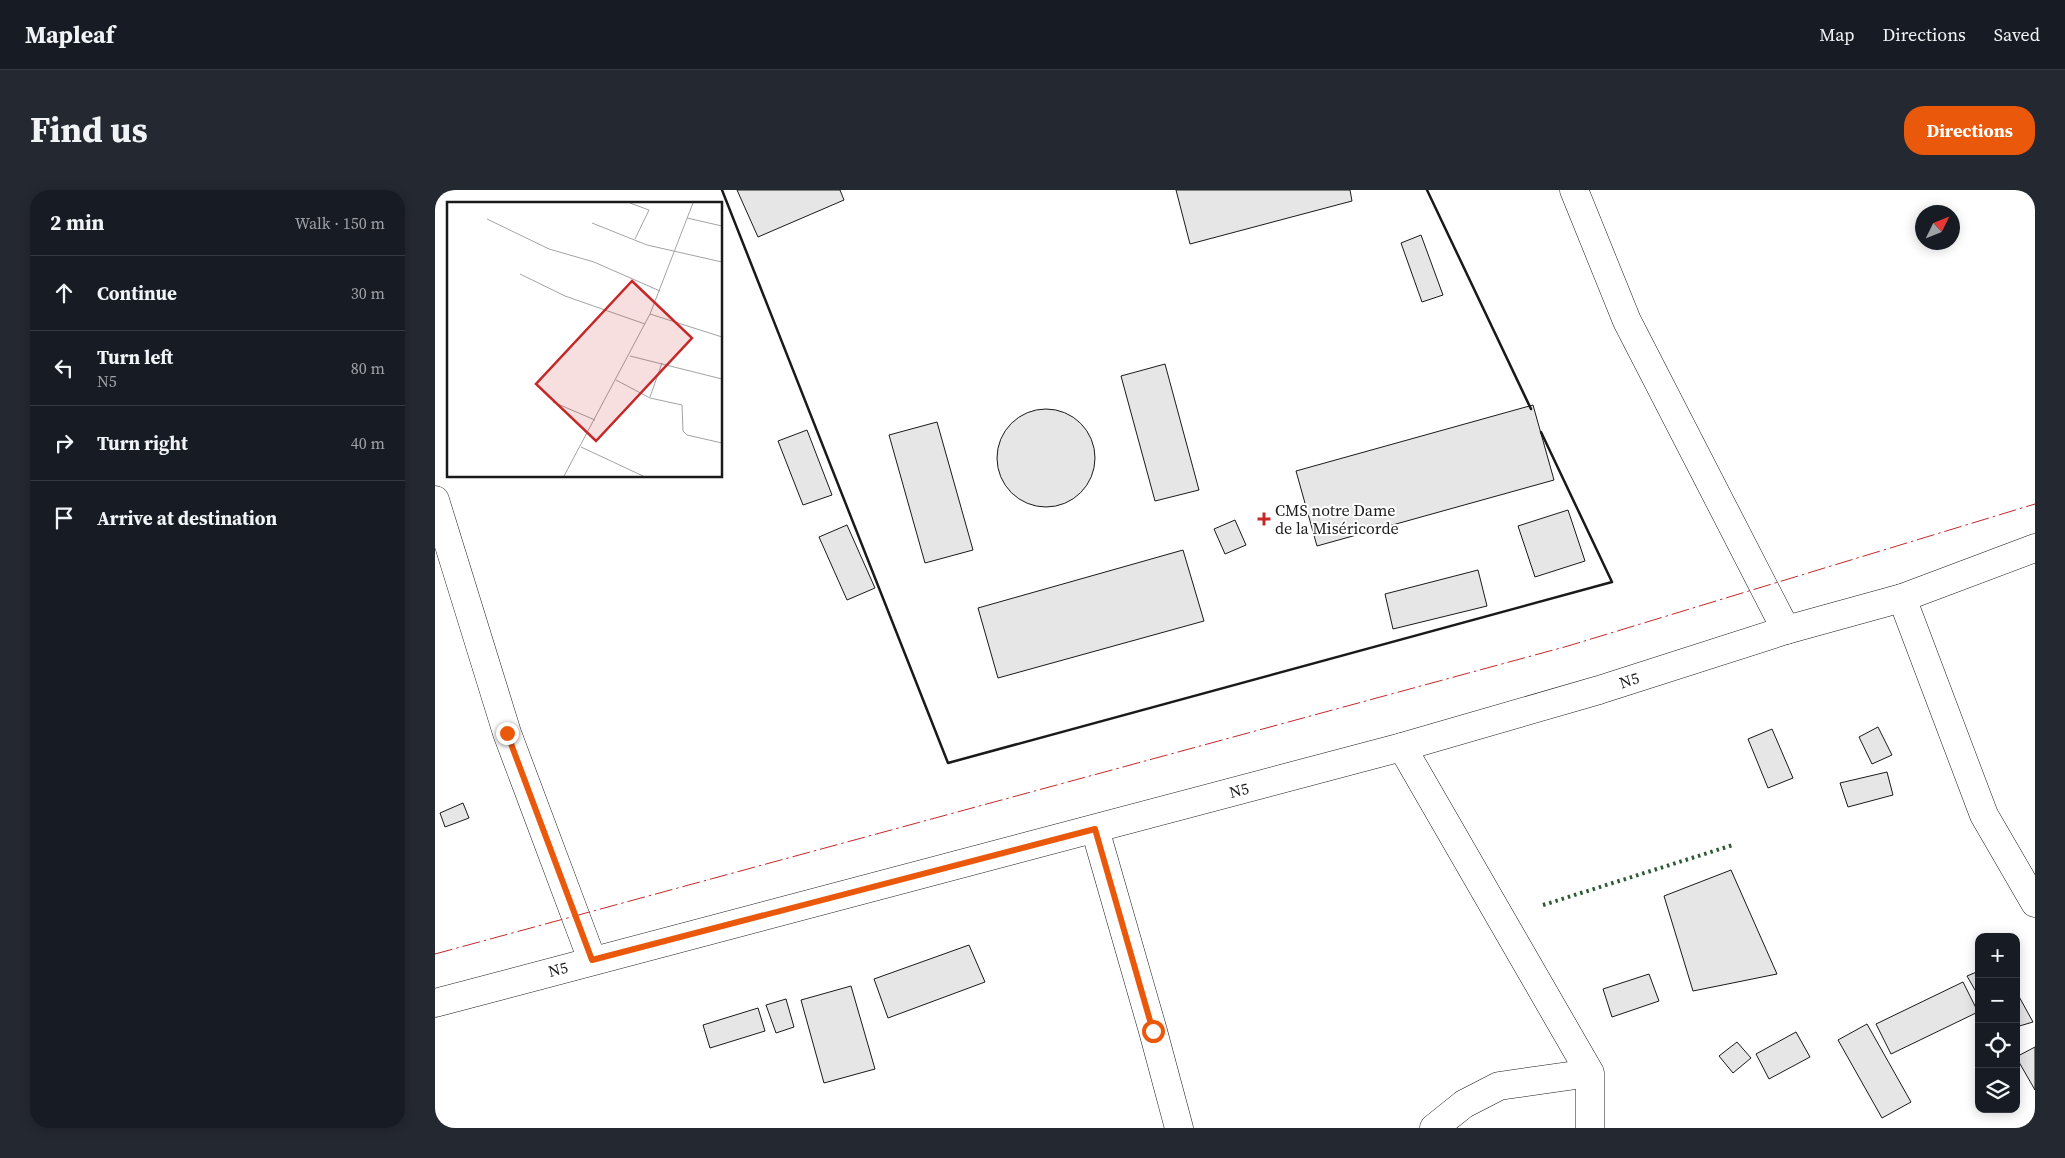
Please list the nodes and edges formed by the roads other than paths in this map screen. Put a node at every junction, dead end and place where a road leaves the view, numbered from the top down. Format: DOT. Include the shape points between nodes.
graph roads {
  1 [pos="1573,190"];
  2 [pos="435,500"];
  3 [pos="2035,548"];
  4 [pos="1902,598"];
  5 [pos="1786,630"];
  6 [pos="1402,747"];
  7 [pos="1095,829"];
  8 [pos="2035,903"];
  9 [pos="592,960"];
  10 [pos="435,1003"];
  11 [pos="1590,1073"];
  12 [pos="1179,1128"];
  13 [pos="1433,1128"];
  14 [pos="1590,1128"];
  1 -- 5 [label="street" via="1627,321"];
  2 -- 9 [label="street" via="507,733"];
  3 -- 4 [label="street, N5 / N5"];
  4 -- 5 [label="street, N5 / N5"];
  4 -- 8 [label="street" via="1984,815"];
  5 -- 6 [label="street, N5 / N5" via="1599,690"];
  6 -- 7 [label="street, N5 / N5"];
  6 -- 11 [label="street"];
  7 -- 9 [label="street, N5 / N5"];
  7 -- 12 [label="street"];
  9 -- 10 [label="street, N5 / N5"];
  11 -- 13 [label="street" via="1499,1086 1464,1104"];
  11 -- 14 [label="street"];
}
